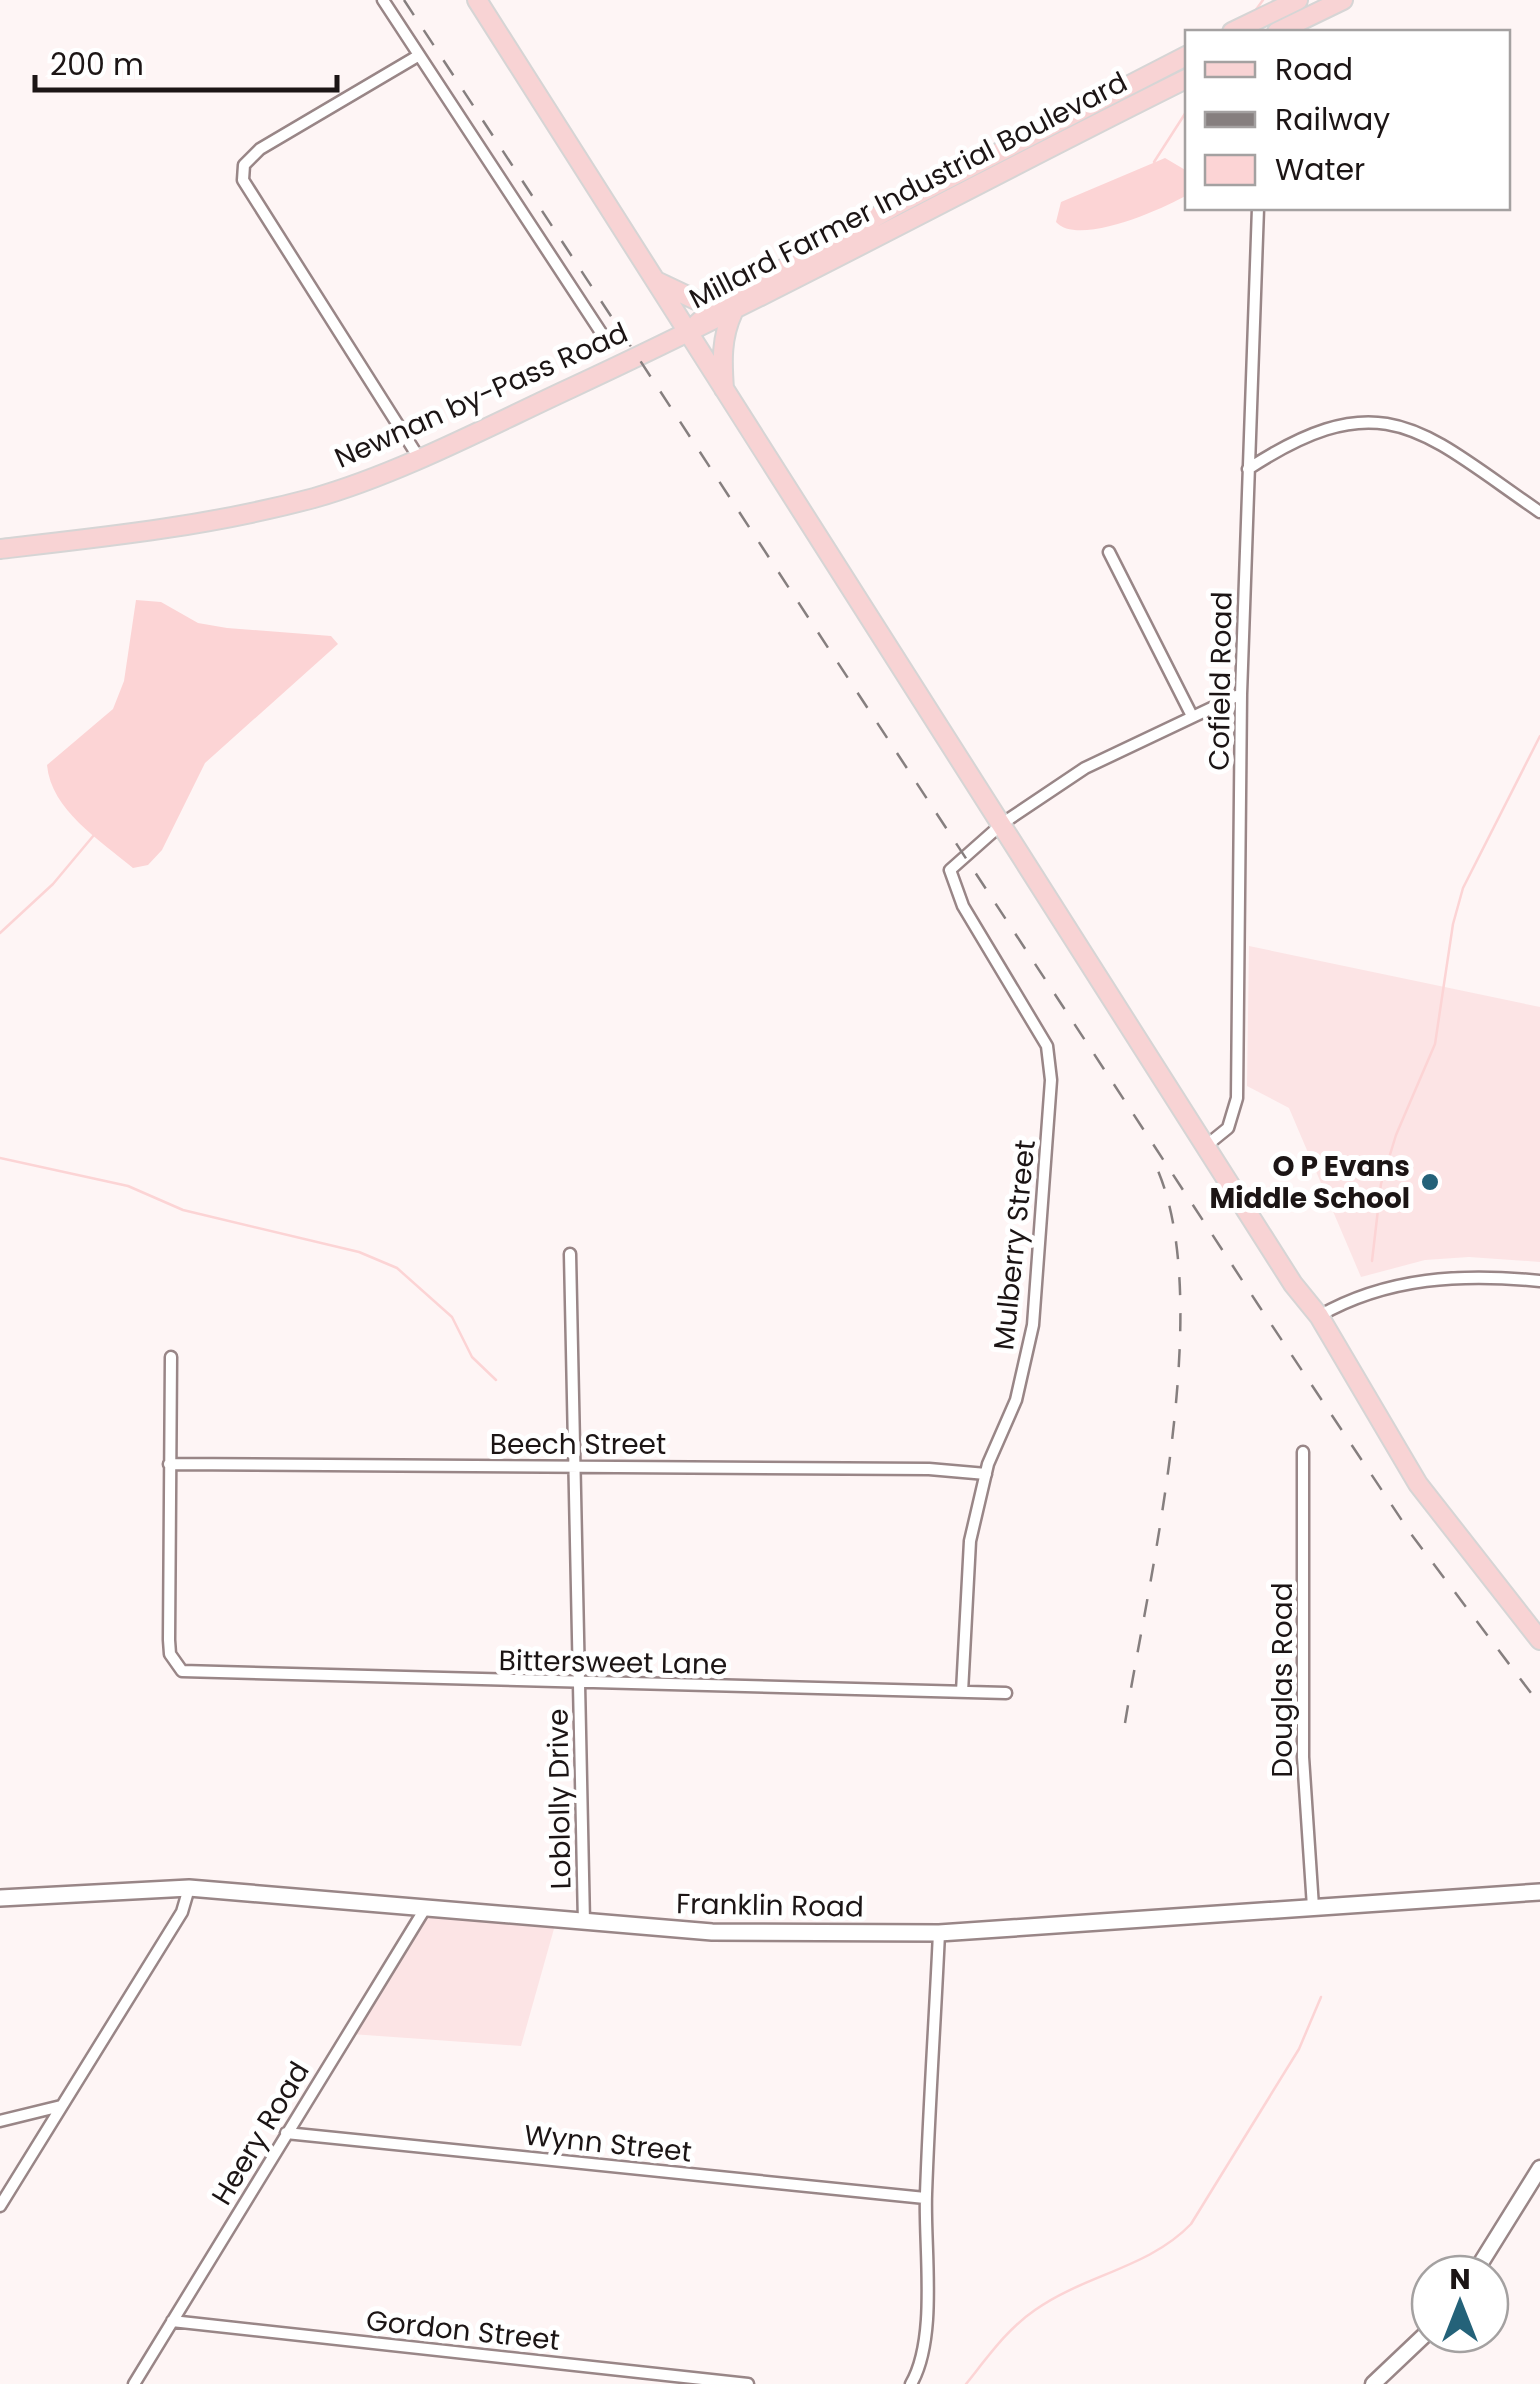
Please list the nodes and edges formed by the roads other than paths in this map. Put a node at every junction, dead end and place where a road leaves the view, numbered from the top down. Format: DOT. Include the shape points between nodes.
graph roads {
  1 [pos="383,0"];
  2 [pos="477,0"];
  3 [pos="1298,0"];
  4 [pos="1343,0"];
  5 [pos="1236,30"];
  6 [pos="1281,30"];
  7 [pos="416,57"];
  8 [pos="1185,57"];
  9 [pos="1185,79"];
  10 [pos="1258,210"];
  11 [pos="650,276"];
  12 [pos="728,307"];
  13 [pos="602,334"];
  14 [pos="686,334"];
  15 [pos="725,394"];
  16 [pos="419,458"];
  17 [pos="1248,469"];
  18 [pos="1540,512"];
  19 [pos="0,549"];
  20 [pos="1110,552"];
  21 [pos="1242,694"];
  22 [pos="1192,716"];
  23 [pos="1003,823"];
  24 [pos="1207,1145"];
  25 [pos="570,1254"];
  26 [pos="1540,1281"];
  27 [pos="1318,1316"];
  28 [pos="171,1357"];
  29 [pos="1303,1452"];
  30 [pos="169,1464"];
  31 [pos="573,1467"];
  32 [pos="986,1474"];
  33 [pos="1540,1640"];
  34 [pos="579,1684"];
  35 [pos="962,1692"];
  36 [pos="1006,1693"];
  37 [pos="189,1888"];
  38 [pos="1540,1892"];
  39 [pos="0,1898"];
  40 [pos="426,1907"];
  41 [pos="1313,1908"];
  42 [pos="584,1923"];
  43 [pos="940,1933"];
  44 [pos="61,2106"];
  45 [pos="0,2120"];
  46 [pos="286,2132"];
  47 [pos="1540,2168"];
  48 [pos="926,2198"];
  49 [pos="0,2206"];
  50 [pos="1486,2254"];
  51 [pos="172,2321"];
  52 [pos="1410,2349"];
  53 [pos="134,2384"];
  54 [pos="748,2384"];
  55 [pos="911,2384"];
  56 [pos="1373,2384"];
  1 -- 7 [label="street"];
  2 -- 11 [label="main road"];
  3 -- 5 [label="main road"];
  4 -- 6 [label="main road"];
  7 -- 13 [label="street"];
  7 -- 16 [label="street" via="260,149 244,164 243,180"];
  8 -- 12 [label="main road, Millard Farmer Industrial Boulevard" via="899,204"];
  9 -- 12 [label="main road, Millard Farmer Industrial Boulevard"];
  10 -- 17 [label="street, Cofield Road"];
  11 -- 12 [label="main road" via="670,291"];
  11 -- 14 [label="main road"];
  12 -- 14 [label="main road, Millard Farmer Industrial Boulevard"];
  12 -- 15 [label="main road"];
  14 -- 15 [label="main road"];
  14 -- 16 [label="main road, Newnan by-Pass Road"];
  15 -- 23 [label="main road"];
  16 -- 19 [label="main road, Newnan by-Pass Road" via="248,514 173,530"];
  17 -- 18 [label="street" via="1304,436 1378,421 1432,439"];
  17 -- 21 [label="street, Cofield Road"];
  20 -- 22 [label="street"];
  21 -- 22 [label="street"];
  21 -- 24 [label="street, Cofield Road" via="1236,1109 1228,1128"];
  22 -- 23 [label="street" via="1085,768"];
  23 -- 24 [label="main road"];
  23 -- 32 [label="street, Mulberry Street" via="950,870 950,880 1034,1019 1047,1046 1051,1080 1033,1324 1016,1400"];
  24 -- 27 [label="main road"];
  25 -- 31 [label="street, Loblolly Drive"];
  26 -- 27 [label="street" via="1418,1280 1346,1300"];
  27 -- 33 [label="main road" via="1418,1484"];
  28 -- 30 [label="street, Bittersweet Lane"];
  29 -- 41 [label="street, Douglas Road" via="1304,1758"];
  30 -- 31 [label="street, Beech Street"];
  30 -- 34 [label="street, Bittersweet Lane" via="170,1654 182,1671"];
  31 -- 32 [label="street, Beech Street"];
  31 -- 34 [label="street, Loblolly Drive"];
  32 -- 35 [label="street, Mulberry Street" via="967,1566"];
  34 -- 35 [label="street, Bittersweet Lane"];
  34 -- 42 [label="street, Loblolly Drive"];
  35 -- 36 [label="street, Bittersweet Lane"];
  37 -- 39 [label="main road, Franklin Road"];
  37 -- 40 [label="main road, Franklin Road"];
  37 -- 44 [label="street" via="182,1912"];
  38 -- 41 [label="main road, Franklin Road"];
  40 -- 42 [label="main road, Franklin Road"];
  40 -- 46 [label="street, Heery Road"];
  41 -- 43 [label="main road, Franklin Road"];
  42 -- 43 [label="main road, Franklin Road" via="712,1932"];
  43 -- 48 [label="street"];
  44 -- 45 [label="street"];
  44 -- 49 [label="street"];
  46 -- 48 [label="street, Wynn Street"];
  46 -- 51 [label="street, Heery Road"];
  47 -- 50 [label="street"];
  48 -- 55 [label="street" via="926,2306 920,2368"];
  51 -- 53 [label="street, Heery Road"];
  51 -- 54 [label="street, Gordon Street"];
  52 -- 56 [label="street"];
}
